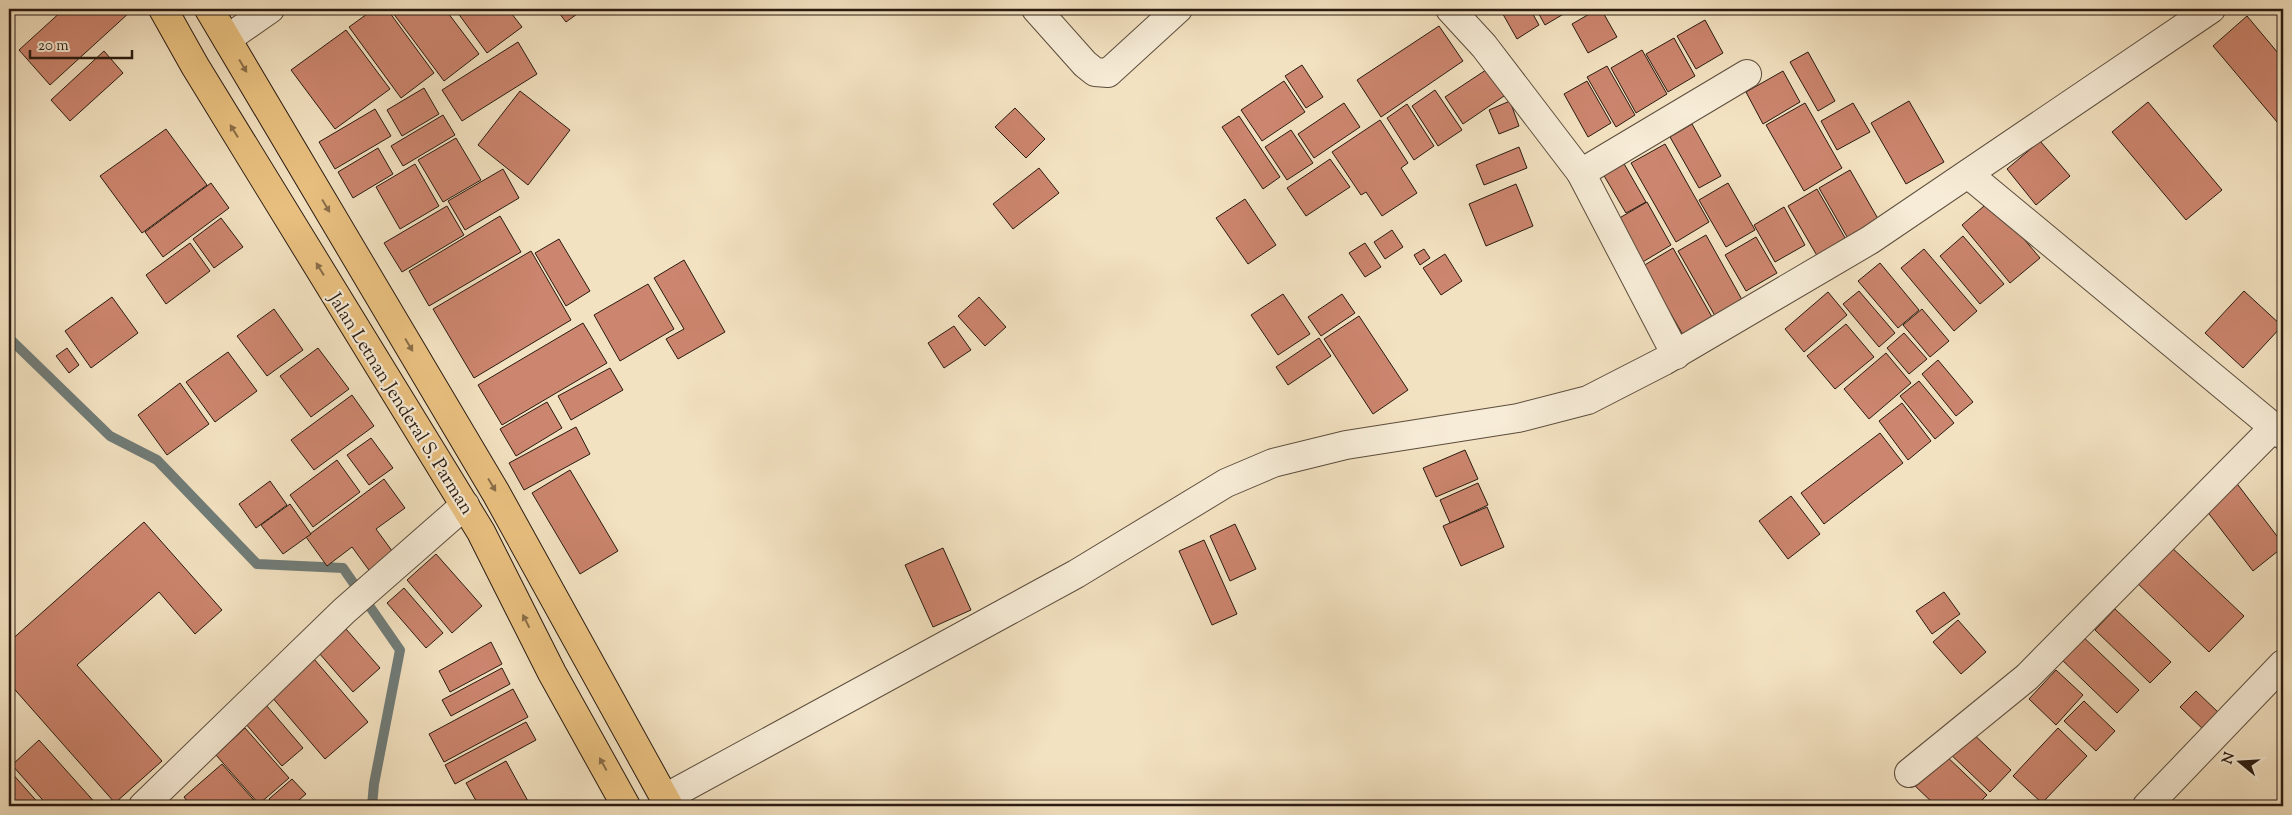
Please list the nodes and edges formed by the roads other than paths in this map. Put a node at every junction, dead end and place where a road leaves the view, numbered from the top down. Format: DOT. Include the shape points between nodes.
graph roads {
  1 [pos="163,9"];
  2 [pos="209,9"];
  3 [pos="270,9"];
  4 [pos="1036,9"];
  5 [pos="1178,9"];
  6 [pos="1450,9"];
  7 [pos="2211,9"];
  8 [pos="227,39"];
  9 [pos="1747,74"];
  10 [pos="1581,173"];
  11 [pos="1968,174"];
  12 [pos="1676,355"];
  13 [pos="2279,431"];
  14 [pos="465,505"];
  15 [pos="2283,664"];
  16 [pos="1909,773"];
  17 [pos="667,802"];
  18 [pos="143,806"];
  19 [pos="626,806"];
  20 [pos="2147,806"];
  14 -- 1 [label="highway, Jalan Letnan Jenderal S. Parman, one-way"];
  2 -- 8 [label="highway, Jalan Letnan Jenderal S. Parman"];
  3 -- 8 [label="street"];
  4 -- 5 [label="street" via="1096,72 1108,72"];
  6 -- 10 [label="street" via="1484,46"];
  7 -- 11 [label="street"];
  8 -- 17 [label="highway, Jalan Letnan Jenderal S. Parman, one-way" via="496,493"];
  9 -- 10 [label="street"];
  10 -- 12 [label="street"];
  11 -- 12 [label="street" via="1870,240"];
  11 -- 13 [label="street"];
  12 -- 17 [label="street" via="1588,400 1518,418 1346,445 1273,463 1226,483 1076,574"];
  13 -- 16 [label="street" via="2027,677"];
  14 -- 18 [label="street" via="344,611"];
  19 -- 14 [label="highway, Jalan Letnan Jenderal S. Parman, one-way" via="552,673"];
  15 -- 20 [label="street"];
}
